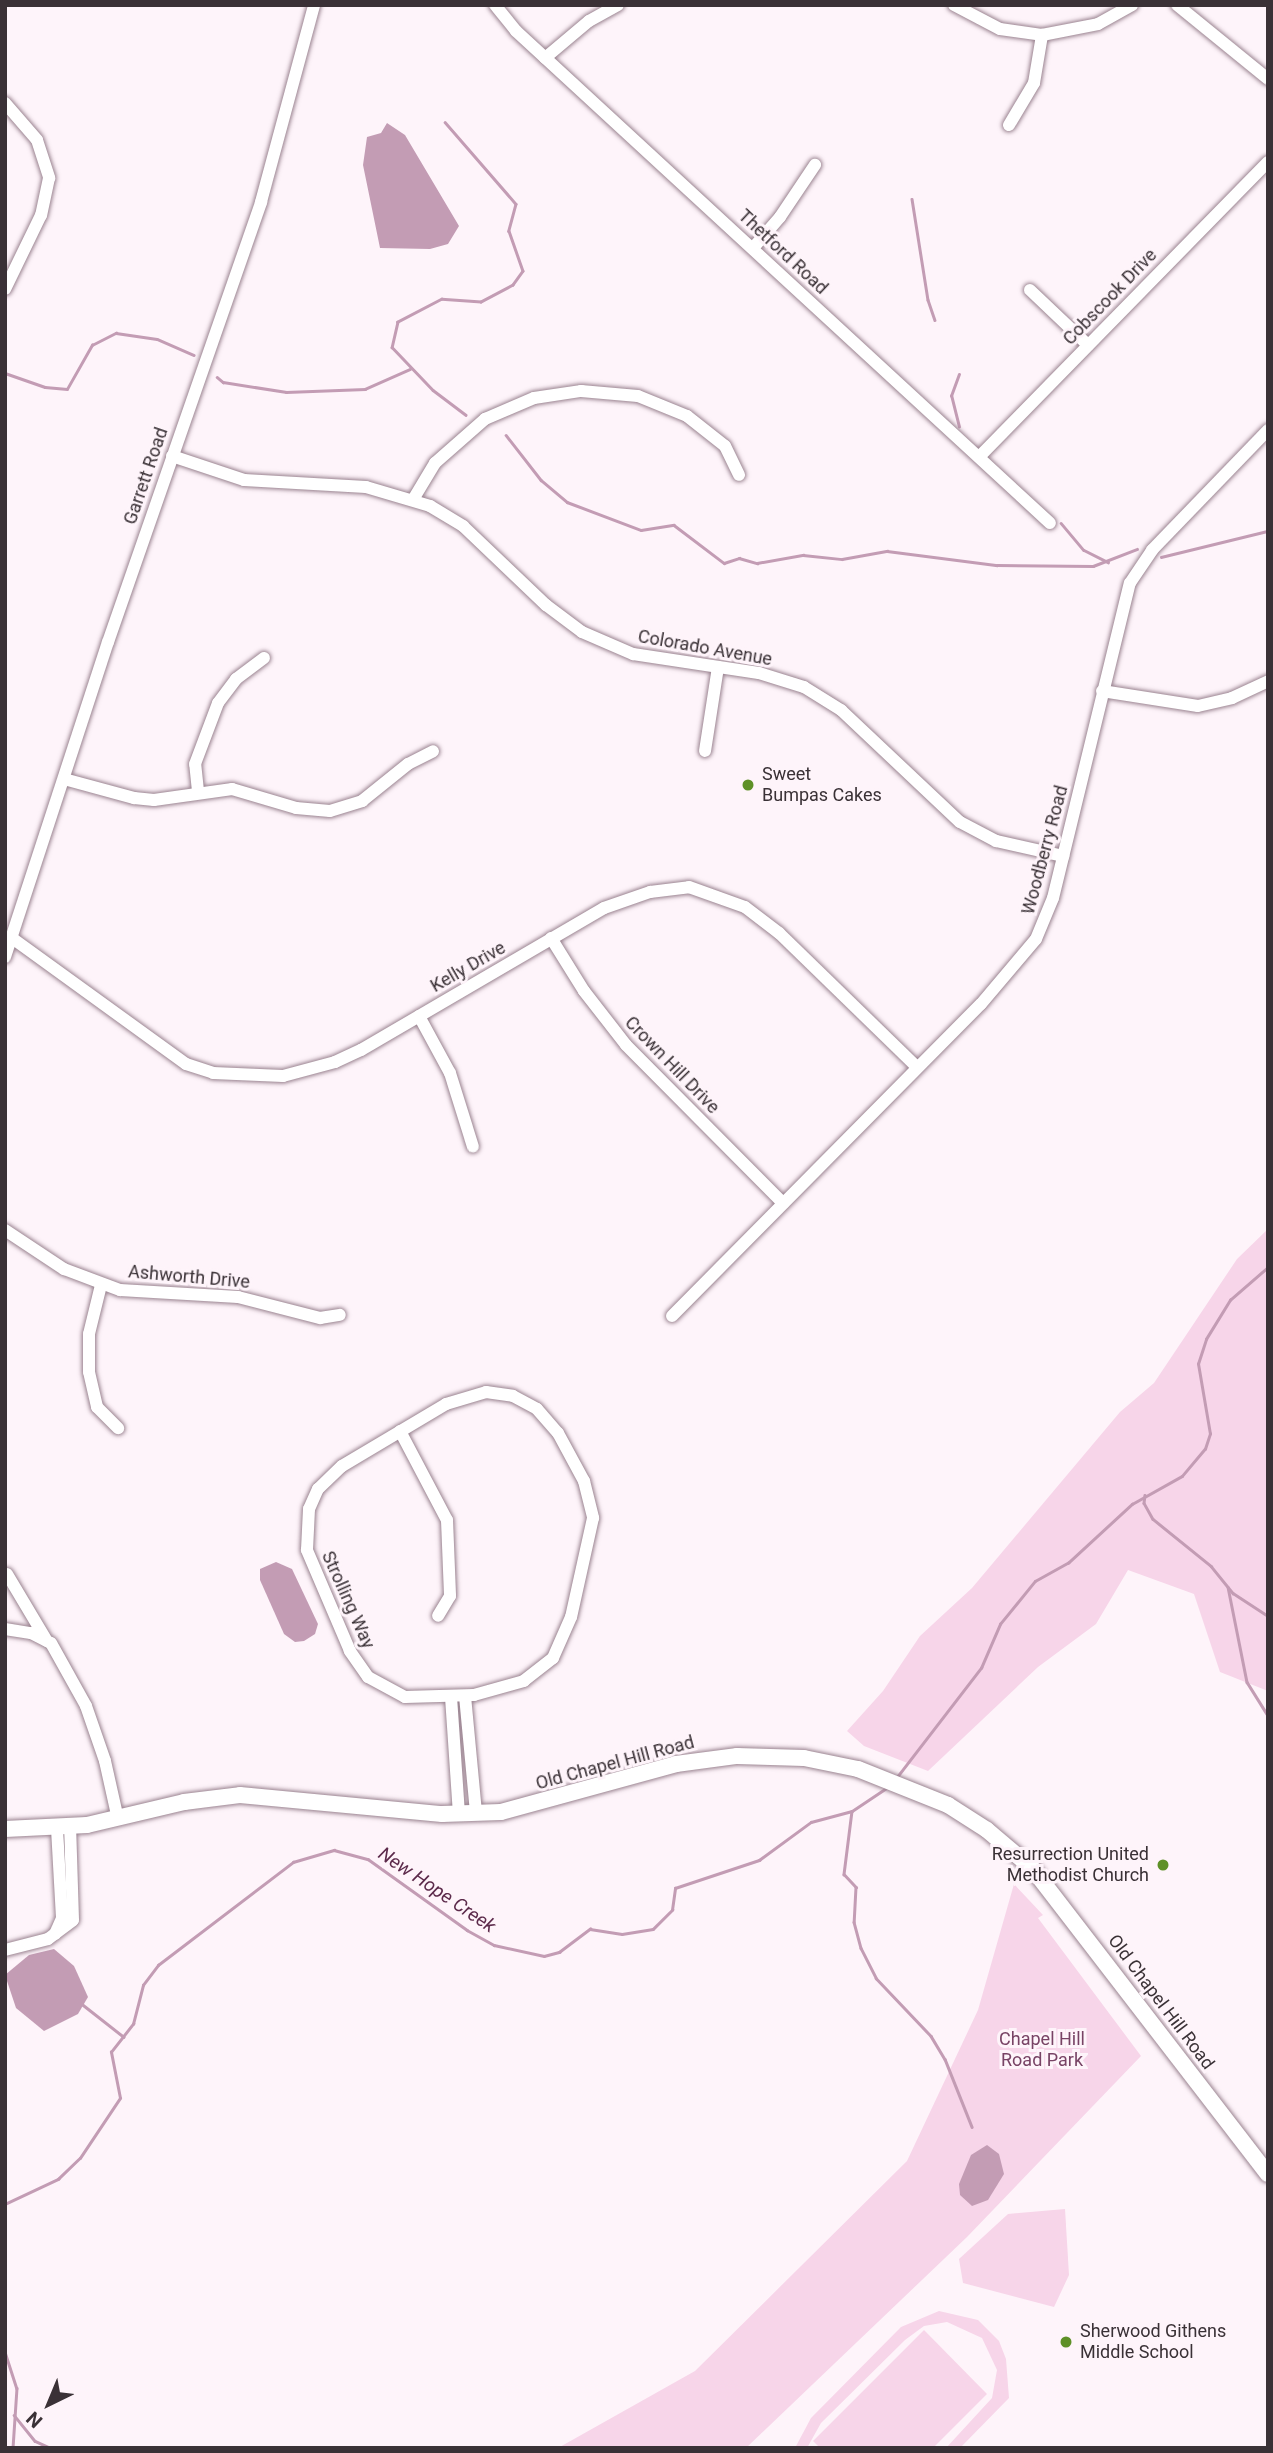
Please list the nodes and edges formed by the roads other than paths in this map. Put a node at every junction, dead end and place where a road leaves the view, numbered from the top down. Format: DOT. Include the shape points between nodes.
graph roads {
  1 [pos="314,5"];
  2 [pos="495,5"];
  3 [pos="618,5"];
  4 [pos="954,5"];
  5 [pos="1132,5"];
  6 [pos="1177,5"];
  7 [pos="1042,35"];
  8 [pos="545,58"];
  9 [pos="1268,79"];
  10 [pos="5,103"];
  11 [pos="1009,125"];
  12 [pos="1268,162"];
  13 [pos="815,165"];
  14 [pos="753,248"];
  15 [pos="5,289"];
  16 [pos="1030,290"];
  17 [pos="1088,345"];
  18 [pos="1268,430"];
  19 [pos="172,456"];
  20 [pos="979,457"];
  21 [pos="739,475"];
  22 [pos="414,498"];
  23 [pos="1049,523"];
  24 [pos="264,657"];
  25 [pos="718,667"];
  26 [pos="1268,681"];
  27 [pos="1102,691"];
  28 [pos="433,751"];
  29 [pos="705,751"];
  30 [pos="64,779"];
  31 [pos="198,791"];
  32 [pos="1063,856"];
  33 [pos="12,938"];
  34 [pos="551,938"];
  35 [pos="5,957"];
  36 [pos="419,1016"];
  37 [pos="917,1068"];
  38 [pos="473,1147"];
  39 [pos="783,1203"];
  40 [pos="5,1230"];
  41 [pos="101,1285"];
  42 [pos="340,1315"];
  43 [pos="672,1316"];
  44 [pos="118,1427"];
  45 [pos="400,1432"];
  46 [pos="7,1574"];
  47 [pos="438,1616"];
  48 [pos="5,1629"];
  49 [pos="47,1642"];
  50 [pos="465,1696"];
  51 [pos="451,1697"];
  52 [pos="471,1754"];
  53 [pos="455,1756"];
  54 [pos="476,1813"];
  55 [pos="459,1814"];
  56 [pos="118,1819"];
  57 [pos="64,1827"];
  58 [pos="5,1829"];
  59 [pos="5,1950"];
  60 [pos="1268,2174"];
  1 -- 19 [label="street, Garrett Road" via="265,188"];
  2 -- 8 [label="street, Thetford Road"];
  3 -- 8 [label="street" via="589,21"];
  4 -- 7 [label="street" via="1000,29"];
  5 -- 7 [label="street" via="1098,24"];
  6 -- 9 [label="street"];
  7 -- 11 [label="street" via="1034,83"];
  8 -- 14 [label="street, Thetford Road"];
  10 -- 15 [label="street" via="37,140 49,178 41,215"];
  12 -- 17 [label="street, Cobscook Drive"];
  13 -- 14 [label="street"];
  14 -- 20 [label="street, Thetford Road"];
  16 -- 17 [label="street"];
  17 -- 20 [label="street, Cobscook Drive"];
  18 -- 27 [label="street, Woodberry Road" via="1137,569 1122,604"];
  19 -- 22 [label="street, Colorado Avenue" via="244,480 359,487"];
  19 -- 30 [label="street, Garrett Road"];
  20 -- 23 [label="street, Thetford Road"];
  21 -- 22 [label="street" via="725,446 687,416 638,396 581,391 534,398 485,419 435,463"];
  22 -- 25 [label="street, Colorado Avenue" via="463,526 546,605 582,632 633,654"];
  24 -- 31 [label="street" via="236,679 218,703 195,764"];
  25 -- 29 [label="street"];
  25 -- 32 [label="street, Colorado Avenue" via="804,687 841,710 960,822 996,841"];
  26 -- 27 [label="street" via="1220,703 1198,706 1143,701"];
  27 -- 32 [label="street, Woodberry Road"];
  28 -- 31 [label="street" via="408,764 362,801 342,809 296,808 232,789"];
  30 -- 31 [label="street" via="154,800"];
  30 -- 33 [label="street, Garrett Road"];
  32 -- 37 [label="street, Woodberry Road" via="1049,914 1031,947"];
  33 -- 35 [label="street, Garrett Road"];
  33 -- 36 [label="street, Kelly Drive" via="146,1039 213,1073 260,1076 305,1072 352,1054"];
  34 -- 36 [label="street, Kelly Drive"];
  34 -- 37 [label="street, Kelly Drive" via="625,898 669,889 707,890 746,907 779,933"];
  34 -- 39 [label="street, Crown Hill Drive" via="626,1045"];
  36 -- 38 [label="street" via="450,1073"];
  37 -- 39 [label="street, Woodberry Road"];
  39 -- 43 [label="street, Woodberry Road"];
  40 -- 41 [label="street, Ashworth Drive" via="64,1269"];
  41 -- 42 [label="street, Ashworth Drive" via="263,1301 320,1318"];
  41 -- 44 [label="street" via="89,1334 89,1372 97,1407"];
  45 -- 47 [label="street" via="447,1520 450,1596"];
  45 -- 50 [label="street, Strolling Way" via="460,1397 486,1392 513,1396 548,1420 589,1495 591,1530 562,1644 544,1667 524,1681"];
  45 -- 51 [label="street, Strolling Way" via="325,1481 309,1509 307,1550 350,1651 368,1677 405,1697"];
  46 -- 49 [label="street"];
  48 -- 49 [label="street" via="31,1633"];
  49 -- 56 [label="street" via="86,1706"];
  50 -- 51 [label="street, Strolling Way"];
  50 -- 52 [label="street"];
  51 -- 53 [label="street"];
  52 -- 53 [label="street"];
  52 -- 54 [label="street"];
  53 -- 55 [label="street"];
  54 -- 55 [label="main road, Old Chapel Hill Road"];
  54 -- 60 [label="main road, Old Chapel Hill Road" via="514,1809 698,1760 785,1757 858,1769 932,1796 997,1837 1049,1887"];
  55 -- 56 [label="main road, Old Chapel Hill Road" via="240,1795 184,1802"];
  56 -- 57 [label="main road, Old Chapel Hill Road"];
  57 -- 58 [label="main road, Old Chapel Hill Road"];
  57 -- 59 [label="street" via="62,1918 55,1934"];
}
